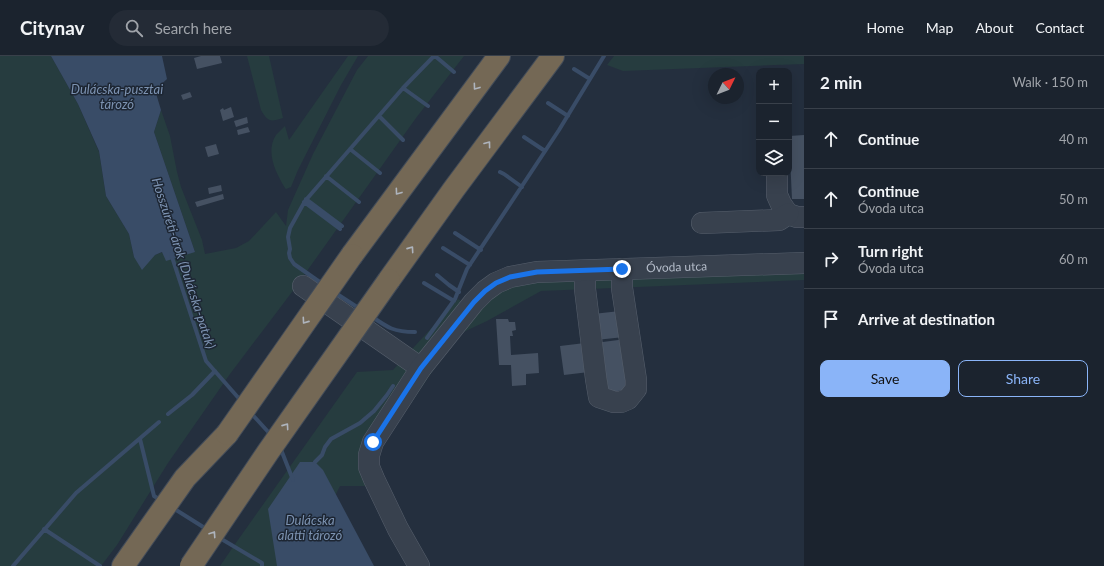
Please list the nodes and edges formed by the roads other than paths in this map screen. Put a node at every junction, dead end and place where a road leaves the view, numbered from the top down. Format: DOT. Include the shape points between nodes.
graph roads {
  1 [pos="499,56"];
  2 [pos="553,56"];
  3 [pos="777,176"];
  4 [pos="796,215"];
  5 [pos="702,223"];
  6 [pos="804,263"];
  7 [pos="622,269"];
  8 [pos="585,271"];
  9 [pos="303,286"];
  10 [pos="421,368"];
  11 [pos="129,565"];
  12 [pos="191,566"];
  13 [pos="419,566"];
  1 -- 11 [label="highway, one-way, bridge" via="352,255 227,434 185,478"];
  12 -- 2 [label="highway, one-way, bridge" via="389,280"];
  3 -- 4 [label="street" via="777,195 781,204"];
  4 -- 5 [label="street" via="779,220"];
  6 -- 7 [label="street, Óvoda utca"];
  7 -- 8 [label="street, Óvoda utca"];
  7 -- 8 [label="street" via="622,288 636,389 628,399 621,402 599,397"];
  8 -- 10 [label="street, Óvoda utca" via="537,272 510,277 496,283 474,302"];
  9 -- 10 [label="street"];
  10 -- 13 [label="street, Óvoda utca" via="373,442 369,455 369,467 374,479"];
}
